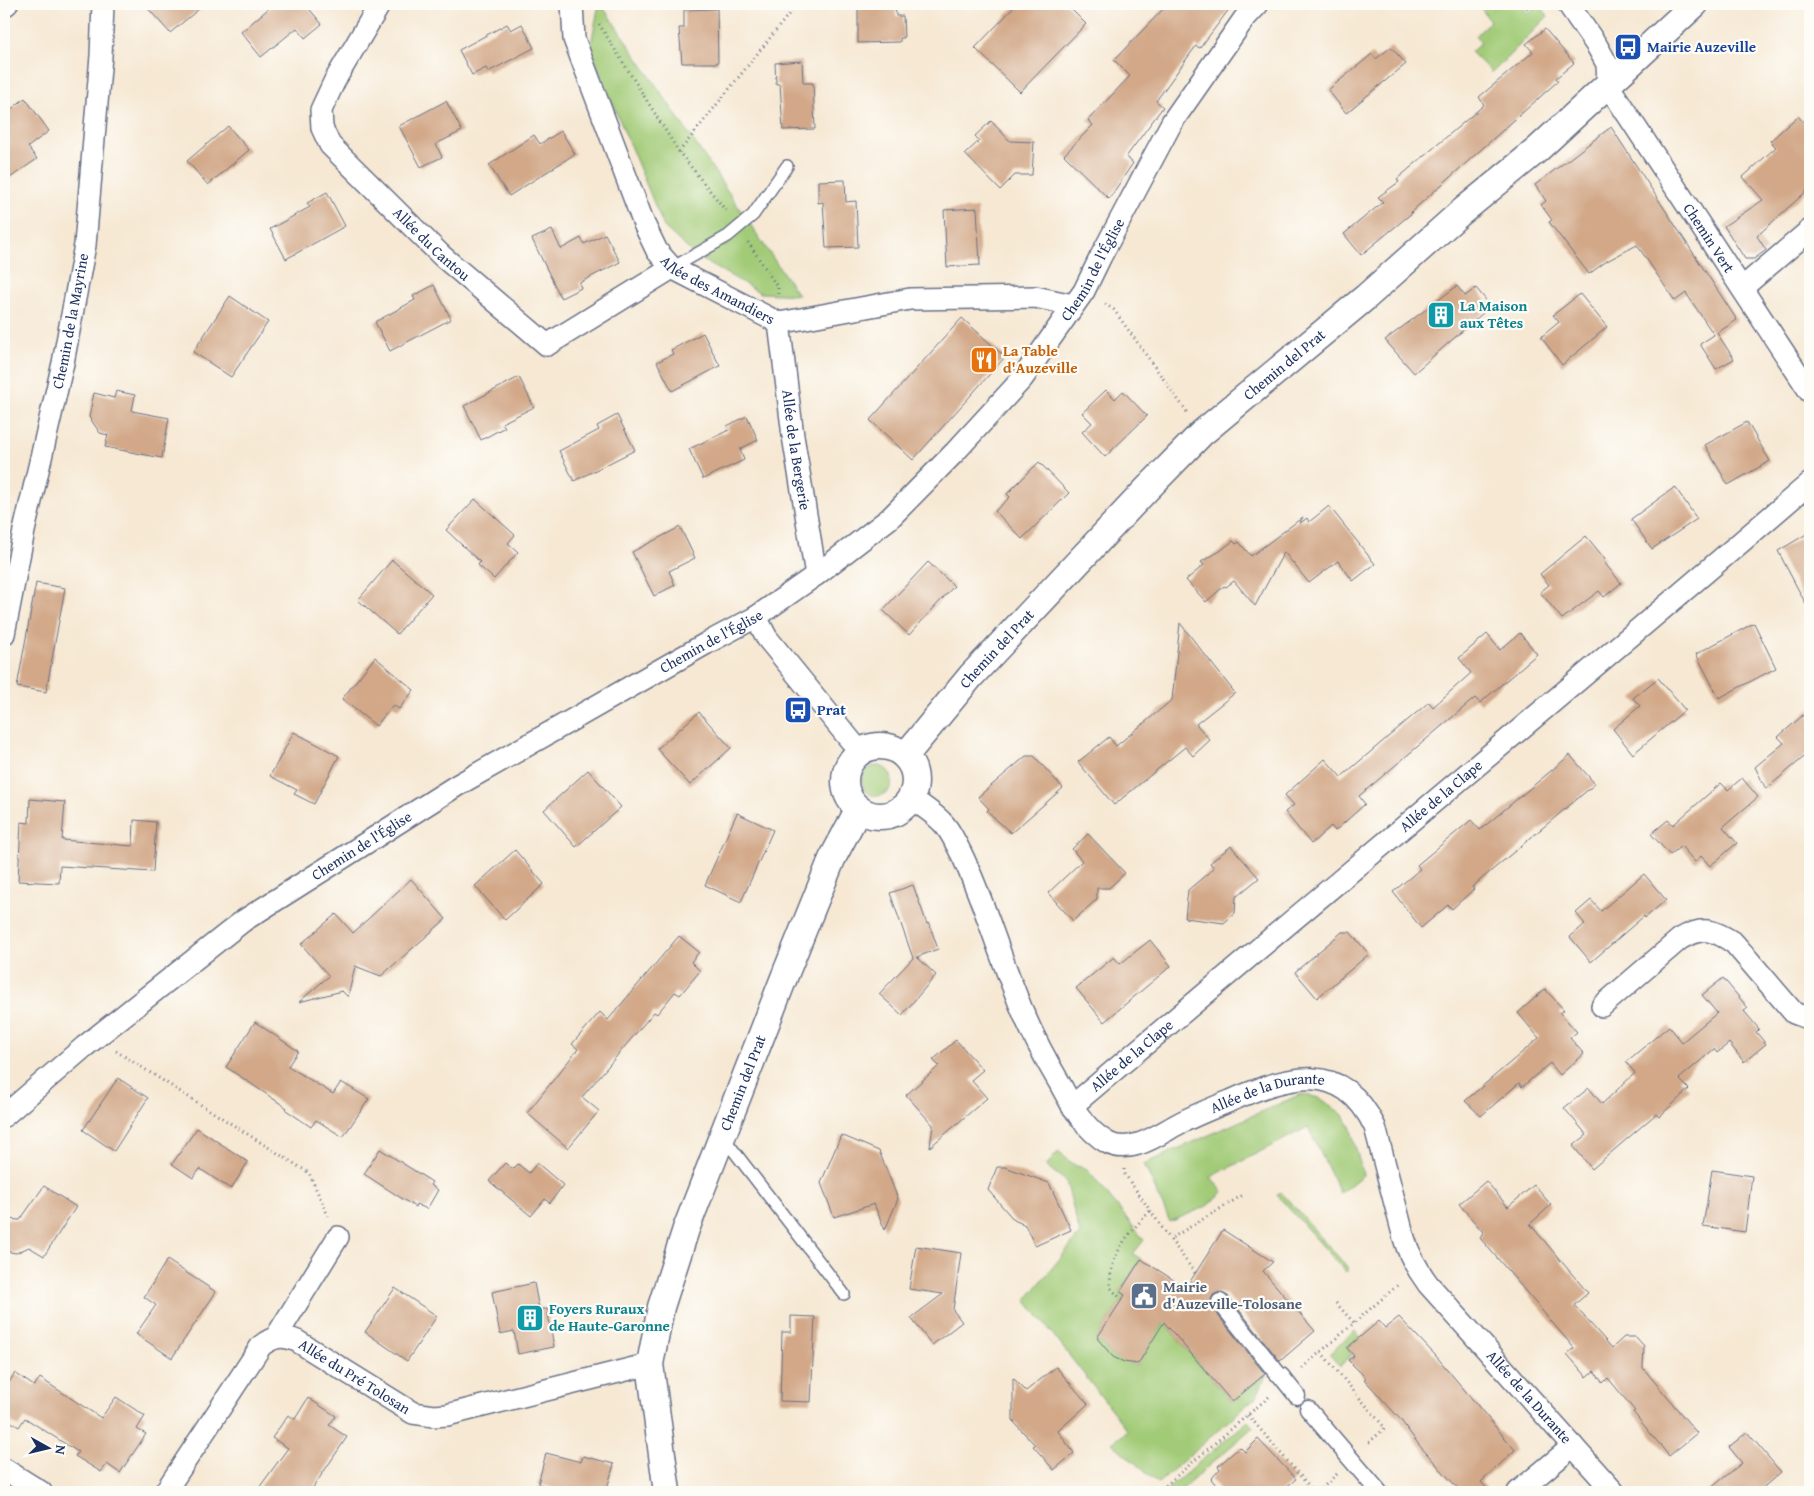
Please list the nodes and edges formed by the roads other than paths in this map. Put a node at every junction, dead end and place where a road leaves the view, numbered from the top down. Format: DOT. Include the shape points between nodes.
graph roads {
  1 [pos="8,4"];
  2 [pos="103,4"];
  3 [pos="380,4"];
  4 [pos="572,4"];
  5 [pos="1258,4"];
  6 [pos="1568,4"];
  7 [pos="1694,4"];
  8 [pos="4,6"];
  9 [pos="1608,85"];
  10 [pos="787,166"];
  11 [pos="1810,230"];
  12 [pos="672,268"];
  13 [pos="1742,288"];
  14 [pos="1079,298"];
  15 [pos="779,323"];
  16 [pos="1810,392"];
  17 [pos="1810,483"];
  18 [pos="816,575"];
  19 [pos="756,617"];
  20 [pos="4,634"];
  21 [pos="860,752"];
  22 [pos="905,756"];
  23 [pos="911,798"];
  24 [pos="858,810"];
  25 [pos="1602,1006"];
  26 [pos="1810,1019"];
  27 [pos="1072,1106"];
  28 [pos="4,1116"];
  29 [pos="722,1136"];
  30 [pos="338,1237"];
  31 [pos="844,1294"];
  32 [pos="1220,1302"];
  33 [pos="276,1337"];
  34 [pos="650,1364"];
  35 [pos="1297,1396"];
  36 [pos="1308,1409"];
  37 [pos="1573,1446"];
  38 [pos="4,1468"];
  39 [pos="41,1492"];
  40 [pos="165,1492"];
  41 [pos="667,1492"];
  42 [pos="1379,1492"];
  43 [pos="1518,1492"];
  44 [pos="1614,1492"];
  1 -- 8 [label="street"];
  2 -- 20 [label="street, Chemin de la Mayrine" via="85,246"];
  3 -- 12 [label="street, Allée du Cantou" via="328,95 321,110 322,128 330,146 442,256 547,345"];
  4 -- 12 [label="street, Allée des Amandiers" via="574,39 644,224 657,251"];
  5 -- 14 [label="street, Chemin de l'Église" via="1172,122"];
  6 -- 9 [label="street" via="1607,64"];
  7 -- 9 [label="street, Chemin del Prat"];
  9 -- 13 [label="street, Chemin Vert"];
  9 -- 22 [label="street, Chemin del Prat" via="1537,150 1202,433 972,676"];
  10 -- 12 [label="lane" via="753,215 728,236"];
  11 -- 13 [label="street"];
  12 -- 15 [label="street, Allée des Amandiers"];
  13 -- 16 [label="street, Chemin Vert"];
  14 -- 15 [label="street, Allée des Amandiers" via="910,299"];
  14 -- 18 [label="street, Chemin de l'Église" via="1022,380 954,452 890,518"];
  15 -- 18 [label="street, Allée de la Bergerie" via="793,436"];
  17 -- 27 [label="street, Allée de la Clape"];
  18 -- 19 [label="street, Chemin de l'Église"];
  19 -- 21 [label="street" via="767,638"];
  19 -- 28 [label="street, Chemin de l'Église" via="456,786 251,915"];
  21 -- 22 [label="street" via="882,746"];
  21 -- 24 [label="street" via="846,770 844,782 847,794"];
  22 -- 23 [label="street" via="916,780"];
  23 -- 24 [label="street" via="893,814 881,817 869,816"];
  23 -- 27 [label="street, Allée de la Durante" via="941,821 972,875 1013,988 1041,1050"];
  24 -- 29 [label="street, Chemin del Prat" via="832,858"];
  25 -- 26 [label="street" via="1680,938 1708,930 1722,934 1734,943 1794,1013"];
  27 -- 37 [label="street, Allée de la Durante" via="1101,1139 1122,1147 1146,1141 1241,1096 1280,1082 1314,1078 1355,1096 1375,1127 1404,1238 1416,1268"];
  29 -- 31 [label="lane"];
  29 -- 34 [label="street, Chemin del Prat" via="686,1229 661,1307"];
  30 -- 33 [label="street"];
  32 -- 35 [label="street"];
  33 -- 34 [label="street, Allée du Pré Tolosan" via="296,1341 413,1413 434,1416"];
  33 -- 40 [label="street" via="262,1346"];
  34 -- 41 [label="street, Chemin del Prat"];
  36 -- 42 [label="street"];
  37 -- 43 [label="street"];
  37 -- 44 [label="street, Allée de la Durante"];
  38 -- 39 [label="street"];
}
